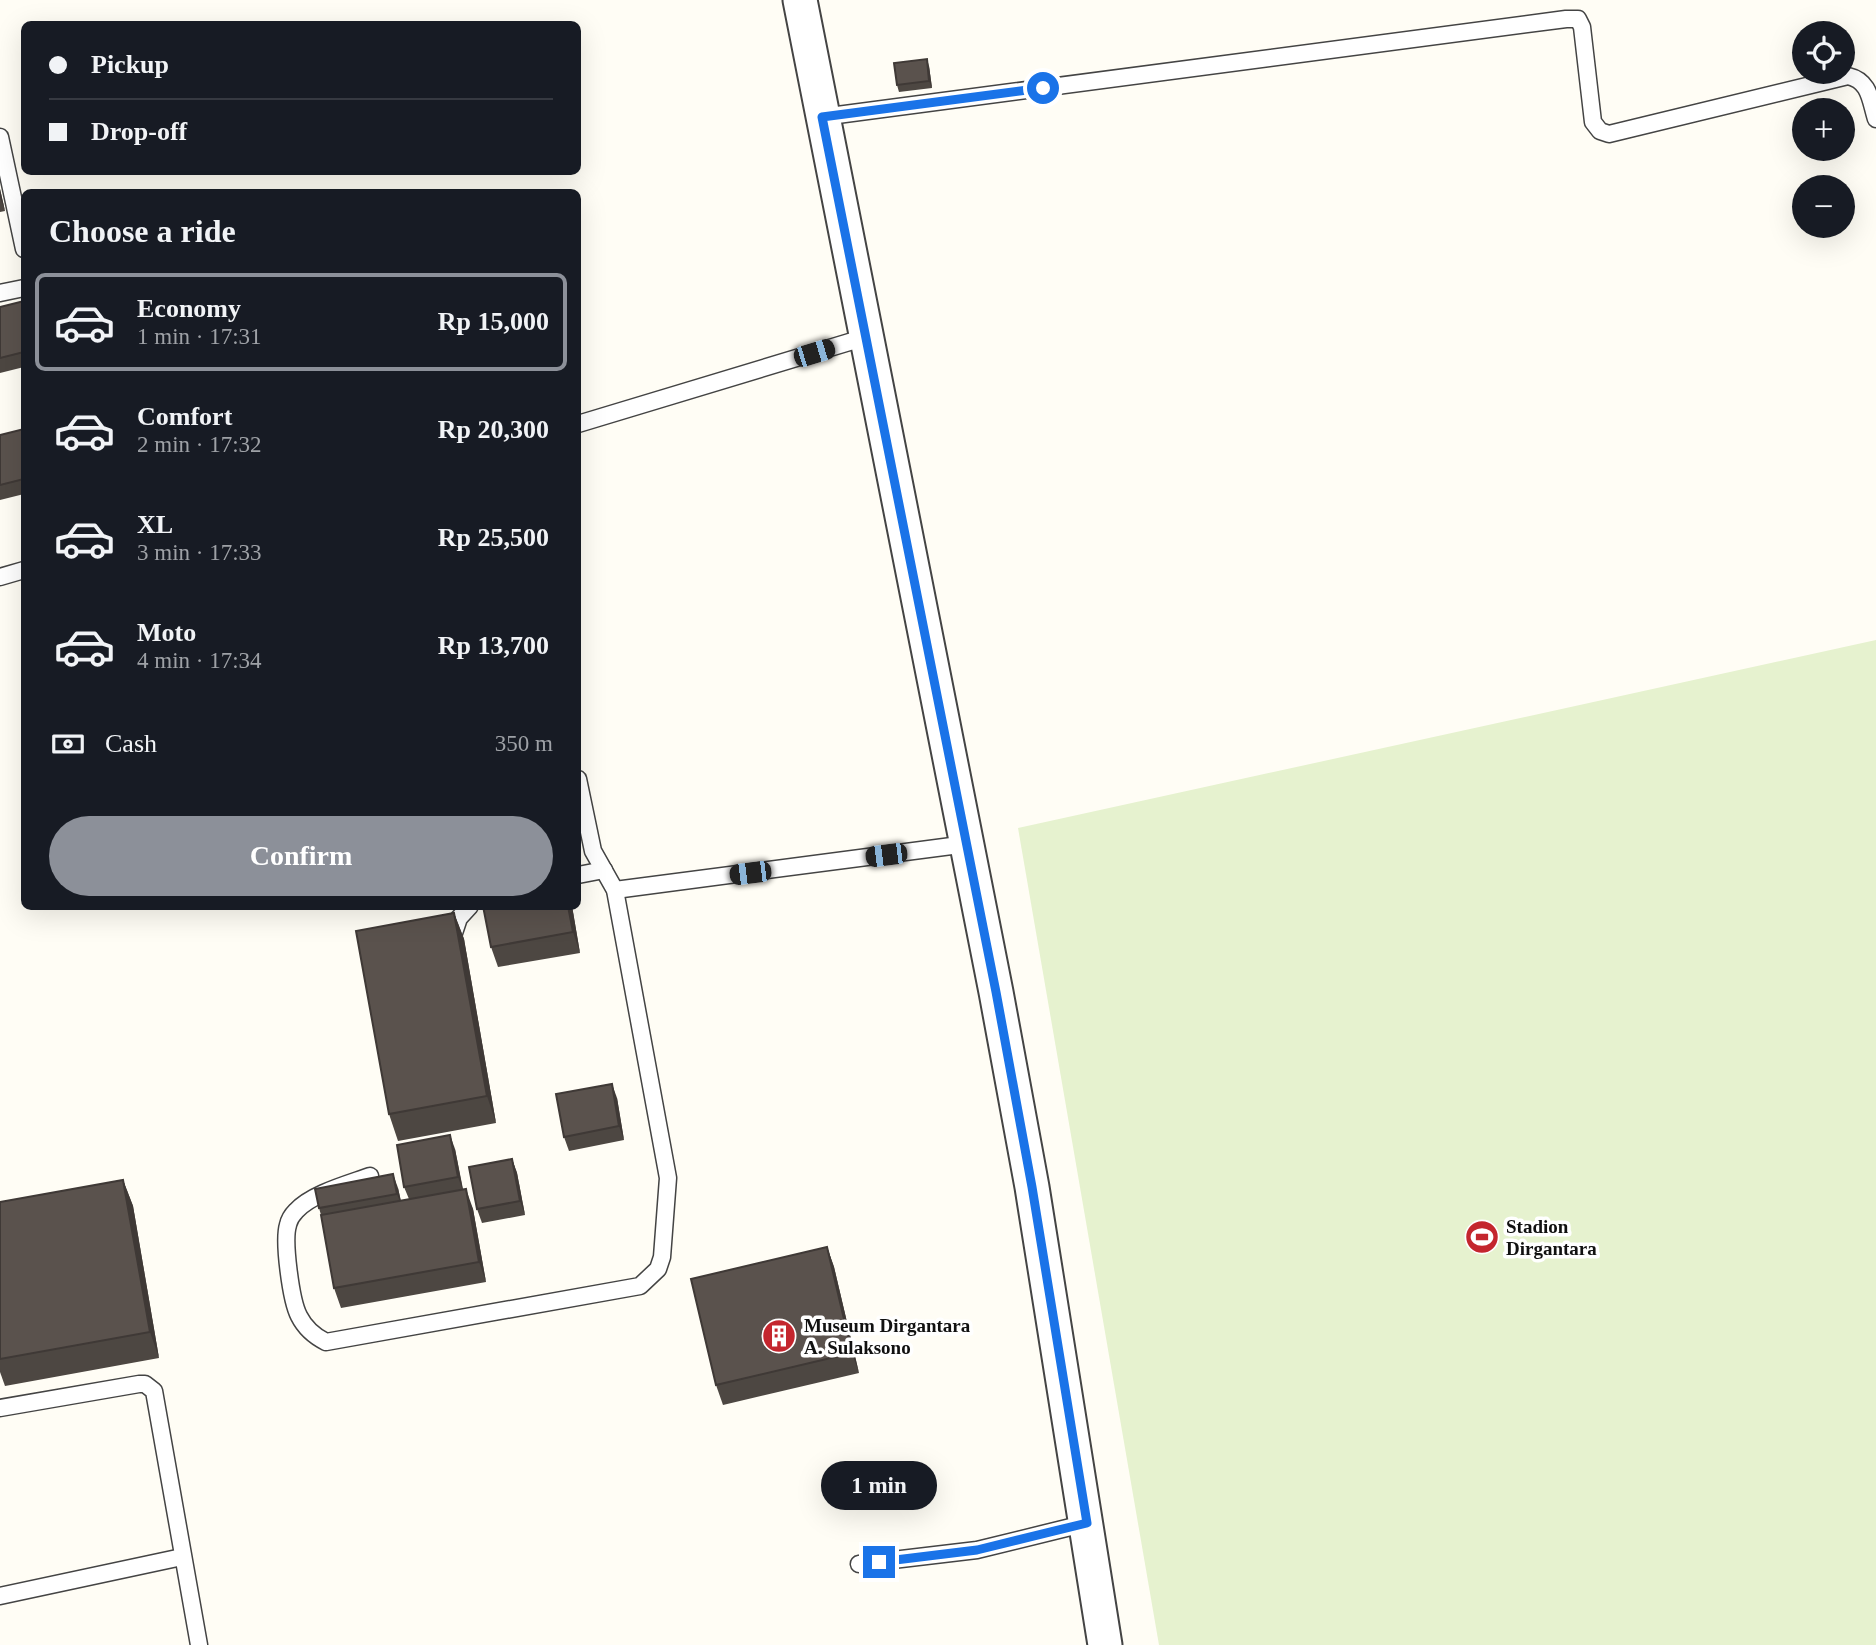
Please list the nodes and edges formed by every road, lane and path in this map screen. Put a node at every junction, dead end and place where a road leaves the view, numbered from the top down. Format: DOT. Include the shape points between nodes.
graph roads {
  1 [pos="800,0"];
  2 [pos="822,117"];
  3 [pos="1876,119"];
  4 [pos="0,136"];
  5 [pos="21,235"];
  6 [pos="21,289"];
  7 [pos="0,293"];
  8 [pos="866,337"];
  9 [pos="581,423"];
  10 [pos="21,571"];
  11 [pos="0,577"];
  12 [pos="581,808"];
  13 [pos="967,844"];
  14 [pos="604,870"];
  15 [pos="581,874"];
  16 [pos="615,890"];
  17 [pos="466,910"];
  18 [pos="454,933"];
  19 [pos="370,1175"];
  20 [pos="0,1408"];
  21 [pos="1087,1523"];
  22 [pos="182,1557"];
  23 [pos="859,1564"];
  24 [pos="0,1596"];
  25 [pos="200,1645"];
  26 [pos="1105,1645"];
  1 -- 2 [label="street"];
  2 -- 3 [label="lane" via="1578,19 1593,122 1609,134 1848,76 1866,85"];
  2 -- 8 [label="street"];
  4 -- 5 [label="lane"];
  6 -- 7 [label="lane"];
  8 -- 9 [label="lane"];
  8 -- 13 [label="street"];
  10 -- 11 [label="lane"];
  12 -- 14 [label="lane" via="593,851"];
  13 -- 16 [label="lane"];
  13 -- 21 [label="street" via="1032,1187"];
  14 -- 15 [label="lane"];
  14 -- 16 [label="lane"];
  16 -- 19 [label="lane" via="668,1178 658,1269 640,1286 326,1342 297,1314 286,1258 287,1226 304,1203"];
  17 -- 18 [label="lane"];
  20 -- 22 [label="lane" via="139,1384 154,1391"];
  21 -- 23 [label="lane" via="977,1550"];
  21 -- 26 [label="street"];
  22 -- 24 [label="lane"];
  22 -- 25 [label="lane"];
}
